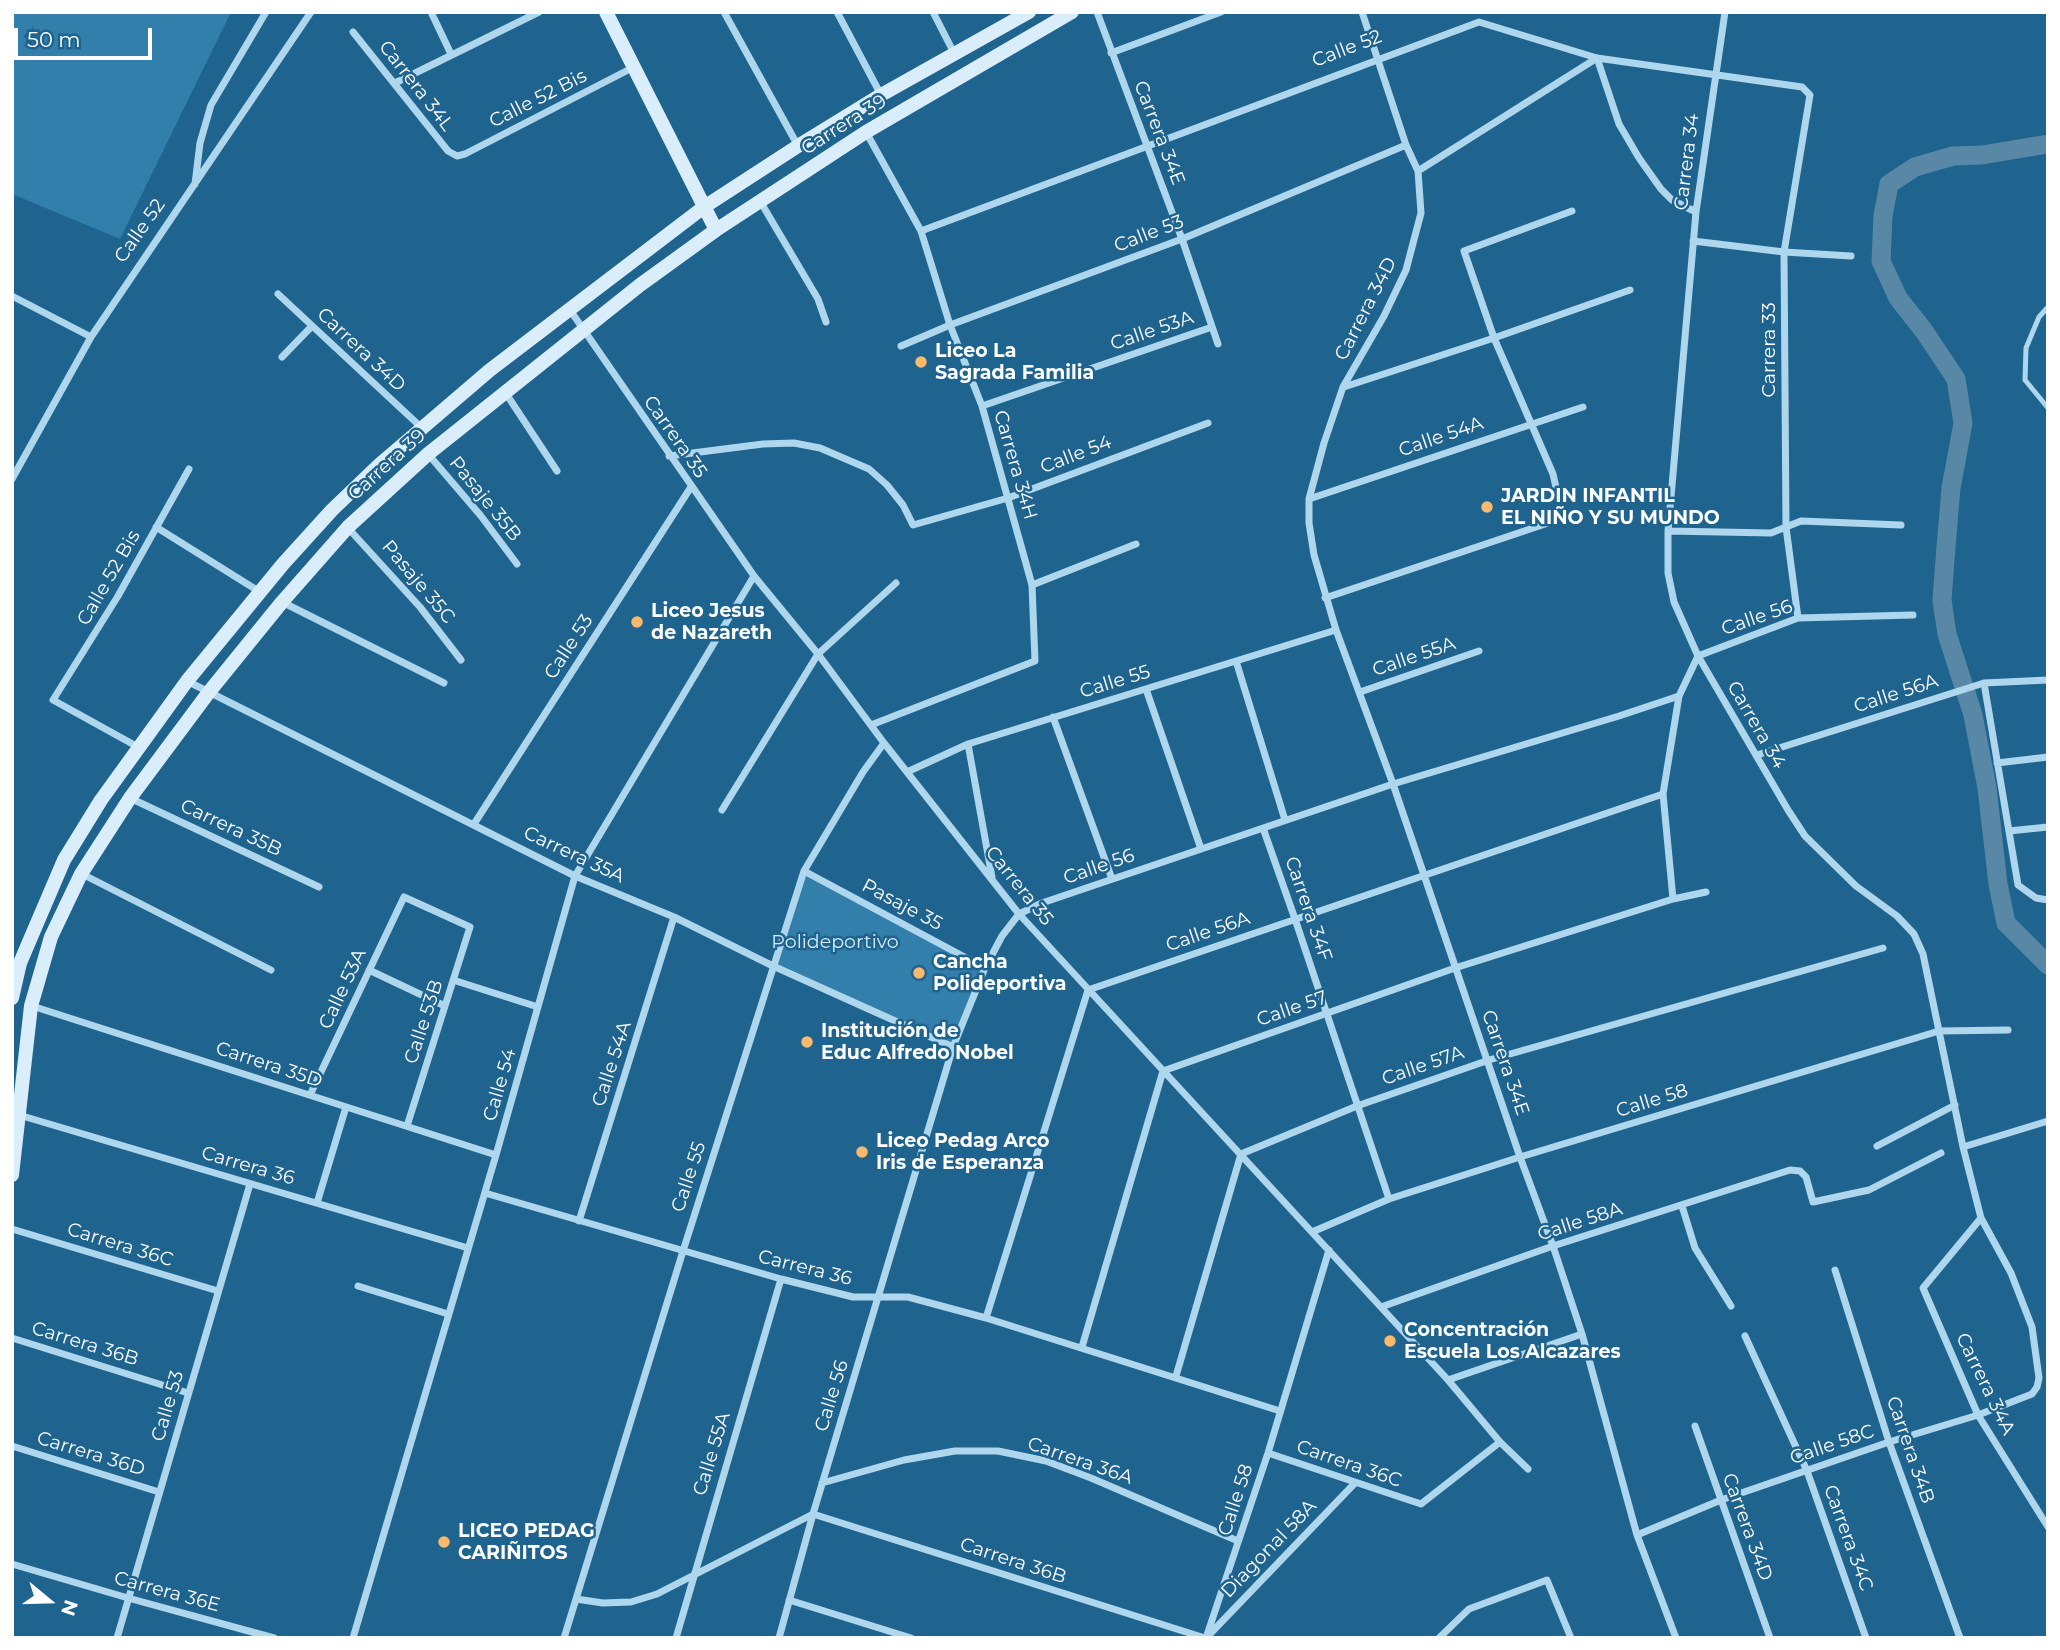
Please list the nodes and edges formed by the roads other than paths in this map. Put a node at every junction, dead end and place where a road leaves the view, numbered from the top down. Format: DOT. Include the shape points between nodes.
graph roads {
  1 [pos="266,12"];
  2 [pos="311,12"];
  3 [pos="431,12"];
  4 [pos="518,12"];
  5 [pos="539,12"];
  6 [pos="606,12"];
  7 [pos="724,12"];
  8 [pos="837,12"];
  9 [pos="933,12"];
  10 [pos="1028,12"];
  11 [pos="1072,12"];
  12 [pos="1097,12"];
  13 [pos="1222,12"];
  14 [pos="1362,12"];
  15 [pos="1725,12"];
  16 [pos="522,20"];
  17 [pos="354,32"];
  18 [pos="1111,53"];
  19 [pos="451,54"];
  20 [pos="956,55"];
  21 [pos="1597,58"];
  22 [pos="1376,59"];
  23 [pos="634,67"];
  24 [pos="1715,74"];
  25 [pos="395,83"];
  26 [pos="1802,86"];
  27 [pos="881,95"];
  28 [pos="866,132"];
  29 [pos="798,145"];
  30 [pos="1406,145"];
  31 [pos="1147,147"];
  32 [pos="457,156"];
  33 [pos="1418,171"];
  34 [pos="195,186"];
  35 [pos="760,201"];
  36 [pos="704,207"];
  37 [pos="1572,211"];
  38 [pos="1696,212"];
  39 [pos="716,230"];
  40 [pos="921,231"];
  41 [pos="1182,239"];
  42 [pos="1693,241"];
  43 [pos="1784,253"];
  44 [pos="1851,256"];
  45 [pos="1630,290"];
  46 [pos="278,295"];
  47 [pos="12,296"];
  48 [pos="2048,307"];
  49 [pos="569,309"];
  50 [pos="826,322"];
  51 [pos="950,325"];
  52 [pos="312,326"];
  53 [pos="1212,327"];
  54 [pos="583,331"];
  55 [pos="91,337"];
  56 [pos="1494,338"];
  57 [pos="1218,344"];
  58 [pos="901,346"];
  59 [pos="282,357"];
  60 [pos="1343,387"];
  61 [pos="505,392"];
  62 [pos="982,406"];
  63 [pos="1583,407"];
  64 [pos="2048,408"];
  65 [pos="1208,423"];
  66 [pos="1530,423"];
  67 [pos="422,428"];
  68 [pos="428,454"];
  69 [pos="669,456"];
  70 [pos="189,469"];
  71 [pos="557,471"];
  72 [pos="12,479"];
  73 [pos="691,488"];
  74 [pos="1007,498"];
  75 [pos="1309,499"];
  76 [pos="1901,525"];
  77 [pos="156,527"];
  78 [pos="348,527"];
  79 [pos="1786,527"];
  80 [pos="1668,531"];
  81 [pos="1136,544"];
  82 [pos="517,564"];
  83 [pos="754,576"];
  84 [pos="896,583"];
  85 [pos="1032,585"];
  86 [pos="260,592"];
  87 [pos="1325,598"];
  88 [pos="282,602"];
  89 [pos="1913,615"];
  90 [pos="1798,618"];
  91 [pos="1336,630"];
  92 [pos="1479,651"];
  93 [pos="818,654"];
  94 [pos="1698,656"];
  95 [pos="461,660"];
  96 [pos="1236,661"];
  97 [pos="2048,680"];
  98 [pos="187,681"];
  99 [pos="444,683"];
  100 [pos="1984,683"];
  101 [pos="1146,689"];
  102 [pos="209,692"];
  103 [pos="1360,692"];
  104 [pos="1679,696"];
  105 [pos="1053,717"];
  106 [pos="871,725"];
  107 [pos="884,743"];
  108 [pos="968,744"];
  109 [pos="138,747"];
  110 [pos="1757,755"];
  111 [pos="2048,757"];
  112 [pos="1997,763"];
  113 [pos="907,772"];
  114 [pos="1393,784"];
  115 [pos="1663,794"];
  116 [pos="130,798"];
  117 [pos="722,810"];
  118 [pos="1285,820"];
  119 [pos="474,824"];
  120 [pos="2048,827"];
  121 [pos="1263,828"];
  122 [pos="2009,831"];
  123 [pos="1201,849"];
  124 [pos="804,871"];
  125 [pos="81,874"];
  126 [pos="1423,875"];
  127 [pos="575,876"];
  128 [pos="992,877"];
  129 [pos="1112,878"];
  130 [pos="319,887"];
  131 [pos="1706,892"];
  132 [pos="1673,900"];
  133 [pos="2048,900"];
  134 [pos="1020,914"];
  135 [pos="674,917"];
  136 [pos="1296,919"];
  137 [pos="470,927"];
  138 [pos="1883,948"];
  139 [pos="16,961"];
  140 [pos="773,967"];
  141 [pos="985,968"];
  142 [pos="1455,968"];
  143 [pos="271,970"];
  144 [pos="369,970"];
  145 [pos="453,980"];
  146 [pos="1088,990"];
  147 [pos="12,998"];
  148 [pos="31,1006"];
  149 [pos="445,1006"];
  150 [pos="538,1007"];
  151 [pos="1326,1014"];
  152 [pos="2008,1030"];
  153 [pos="1939,1031"];
  154 [pos="953,1047"];
  155 [pos="1489,1060"];
  156 [pos="1163,1071"];
  157 [pos="310,1095"];
  158 [pos="1955,1105"];
  159 [pos="1357,1106"];
  160 [pos="346,1107"];
  161 [pos="19,1115"];
  162 [pos="2048,1121"];
  163 [pos="407,1126"];
  164 [pos="1877,1146"];
  165 [pos="1963,1147"];
  166 [pos="1941,1153"];
  167 [pos="1241,1154"];
  168 [pos="496,1155"];
  169 [pos="1520,1157"];
  170 [pos="12,1175"];
  171 [pos="250,1184"];
  172 [pos="485,1193"];
  173 [pos="1389,1199"];
  174 [pos="317,1203"];
  175 [pos="1682,1206"];
  176 [pos="1981,1218"];
  177 [pos="579,1221"];
  178 [pos="12,1229"];
  179 [pos="1312,1232"];
  180 [pos="1553,1247"];
  181 [pos="468,1248"];
  182 [pos="1329,1250"];
  183 [pos="682,1251"];
  184 [pos="1835,1270"];
  185 [pos="781,1279"];
  186 [pos="358,1286"];
  187 [pos="218,1291"];
  188 [pos="878,1297"];
  189 [pos="1731,1306"];
  190 [pos="1381,1307"];
  191 [pos="448,1314"];
  192 [pos="986,1318"];
  193 [pos="1581,1334"];
  194 [pos="1745,1336"];
  195 [pos="12,1338"];
  196 [pos="1082,1347"];
  197 [pos="1176,1376"];
  198 [pos="1448,1380"];
  199 [pos="2037,1387"];
  200 [pos="188,1393"];
  201 [pos="1280,1411"];
  202 [pos="1978,1415"];
  203 [pos="1695,1426"];
  204 [pos="1500,1442"];
  205 [pos="1889,1442"];
  206 [pos="12,1446"];
  207 [pos="1268,1453"];
  208 [pos="1528,1469"];
  209 [pos="1807,1471"];
  210 [pos="822,1483"];
  211 [pos="1354,1483"];
  212 [pos="159,1492"];
  213 [pos="1721,1500"];
  214 [pos="813,1514"];
  215 [pos="2048,1527"];
  216 [pos="1637,1535"];
  217 [pos="1238,1541"];
  218 [pos="12,1564"];
  219 [pos="692,1578"];
  220 [pos="128,1598"];
  221 [pos="576,1598"];
  222 [pos="789,1600"];
  223 [pos="117,1638"];
  224 [pos="274,1638"];
  225 [pos="353,1638"];
  226 [pos="564,1638"];
  227 [pos="676,1638"];
  228 [pos="779,1638"];
  229 [pos="911,1638"];
  230 [pos="1206,1638"];
  231 [pos="1439,1638"];
  232 [pos="1571,1638"];
  233 [pos="1676,1638"];
  234 [pos="1770,1638"];
  235 [pos="1866,1638"];
  236 [pos="1960,1638"];
  1 -- 34 [label="street" via="211,105 200,142"];
  2 -- 34 [label="street, Calle 52"];
  3 -- 19 [label="street"];
  4 -- 16 [label="street"];
  5 -- 16 [label="street"];
  6 -- 23 [label="main road"];
  7 -- 29 [label="street"];
  8 -- 27 [label="street"];
  9 -- 20 [label="street"];
  10 -- 20 [label="main road, Carrera 39"];
  11 -- 28 [label="main road, Carrera 39"];
  12 -- 18 [label="street, Carrera 34E"];
  13 -- 18 [label="street"];
  14 -- 22 [label="street, Carrera 34D"];
  15 -- 24 [label="street, Carrera 34"];
  16 -- 19 [label="street"];
  17 -- 25 [label="street, Carrera 34L"];
  18 -- 31 [label="street, Carrera 34E"];
  19 -- 25 [label="street"];
  20 -- 27 [label="main road, Carrera 39"];
  21 -- 22 [label="street, Calle 52" via="1479,22"];
  21 -- 24 [label="street, Calle 52"];
  21 -- 33 [label="street"];
  21 -- 38 [label="street" via="1619,124 1639,158 1672,200"];
  22 -- 30 [label="street, Carrera 34D"];
  22 -- 31 [label="street, Calle 52"];
  23 -- 32 [label="street, Calle 52 Bis"];
  23 -- 36 [label="main road"];
  24 -- 26 [label="street, Calle 52"];
  24 -- 38 [label="street, Carrera 34"];
  25 -- 32 [label="street, Carrera 34L" via="448,151"];
  26 -- 43 [label="street, Carrera 33" via="1810,95"];
  27 -- 29 [label="main road, Carrera 39"];
  28 -- 35 [label="main road, Carrera 39"];
  28 -- 40 [label="street, Carrera 34H"];
  29 -- 36 [label="main road, Carrera 39"];
  30 -- 33 [label="street, Carrera 34D"];
  30 -- 41 [label="street, Calle 53"];
  31 -- 40 [label="street, Calle 52"];
  31 -- 41 [label="street, Carrera 34E"];
  33 -- 60 [label="street, Carrera 34D" via="1421,213 1406,270"];
  34 -- 55 [label="street, Calle 52"];
  35 -- 39 [label="main road, Carrera 39"];
  35 -- 50 [label="street" via="818,299"];
  36 -- 39 [label="main road"];
  36 -- 49 [label="main road, Carrera 39"];
  37 -- 56 [label="street" via="1464,251"];
  38 -- 42 [label="street, Carrera 34"];
  39 -- 54 [label="main road, Carrera 39"];
  40 -- 51 [label="street, Carrera 34H"];
  41 -- 51 [label="street, Calle 53"];
  41 -- 53 [label="street, Carrera 34E"];
  42 -- 43 [label="street"];
  42 -- 80 [label="street, Carrera 34"];
  43 -- 44 [label="street"];
  43 -- 79 [label="street, Carrera 33"];
  45 -- 56 [label="street"];
  46 -- 52 [label="street, Carrera 34D"];
  47 -- 55 [label="street"];
  48 -- 64 [label="lane" via="2026,348 2025,380"];
  49 -- 54 [label="street, Carrera 35"];
  49 -- 67 [label="main road, Carrera 39"];
  51 -- 58 [label="street, Calle 53"];
  51 -- 62 [label="street, Carrera 34H"];
  52 -- 59 [label="street"];
  52 -- 67 [label="street, Carrera 34D"];
  53 -- 57 [label="street, Carrera 34E"];
  53 -- 62 [label="street, Calle 53A"];
  54 -- 61 [label="main road, Carrera 39"];
  54 -- 69 [label="street, Carrera 35"];
  55 -- 72 [label="street, Calle 52"];
  56 -- 60 [label="street"];
  56 -- 66 [label="street"];
  60 -- 75 [label="street, Carrera 34D"];
  61 -- 68 [label="main road, Carrera 39"];
  61 -- 71 [label="street"];
  62 -- 74 [label="street, Carrera 34H"];
  63 -- 66 [label="street, Calle 54A"];
  65 -- 74 [label="street, Calle 54"];
  66 -- 75 [label="street, Calle 54A"];
  66 -- 87 [label="street" via="1553,474 1561,510 1554,521"];
  67 -- 86 [label="main road, Carrera 39" via="332,510"];
  68 -- 78 [label="main road, Carrera 39"];
  68 -- 82 [label="street, Pasaje 35B"];
  69 -- 73 [label="street, Carrera 35"];
  69 -- 74 [label="street, Calle 54" via="763,444 820,448 869,469 887,485 913,525"];
  70 -- 77 [label="street, Calle 52 Bis"];
  73 -- 83 [label="street, Carrera 35"];
  73 -- 119 [label="street, Calle 53"];
  74 -- 85 [label="street, Carrera 34H"];
  75 -- 87 [label="street, Carrera 34E" via="1308,523"];
  76 -- 79 [label="street" via="1801,521"];
  77 -- 86 [label="street"];
  77 -- 109 [label="street, Calle 52 Bis" via="53,700"];
  78 -- 88 [label="main road, Carrera 39"];
  78 -- 95 [label="street, Pasaje 35C" via="397,579"];
  79 -- 80 [label="street" via="1771,533"];
  79 -- 90 [label="street, Carrera 33"];
  80 -- 94 [label="street, Carrera 34" via="1668,573 1674,602"];
  81 -- 85 [label="street"];
  83 -- 93 [label="street, Carrera 35"];
  83 -- 127 [label="street, Calle 54"];
  84 -- 93 [label="street"];
  85 -- 106 [label="street, Carrera 34H" via="1035,661"];
  86 -- 98 [label="main road, Carrera 39"];
  87 -- 91 [label="street, Carrera 34E"];
  88 -- 99 [label="street"];
  88 -- 102 [label="main road, Carrera 39"];
  89 -- 90 [label="street, Calle 56"];
  90 -- 94 [label="street, Calle 56"];
  91 -- 96 [label="street, Calle 55"];
  91 -- 103 [label="street, Carrera 34E"];
  92 -- 103 [label="street, Calle 55A"];
  93 -- 106 [label="street, Carrera 35"];
  93 -- 117 [label="street"];
  94 -- 104 [label="street"];
  94 -- 110 [label="street, Carrera 34"];
  96 -- 101 [label="street, Calle 55"];
  96 -- 118 [label="street"];
  97 -- 100 [label="street, Calle 56A"];
  98 -- 102 [label="street, Carrera 35A"];
  98 -- 109 [label="main road, Carrera 39"];
  100 -- 110 [label="street, Calle 56A"];
  100 -- 112 [label="street"];
  101 -- 105 [label="street, Calle 55"];
  101 -- 123 [label="street"];
  102 -- 116 [label="main road, Carrera 39"];
  102 -- 119 [label="street, Carrera 35A"];
  103 -- 114 [label="street, Carrera 34E"];
  104 -- 114 [label="street, Calle 56"];
  104 -- 115 [label="street"];
  105 -- 108 [label="street, Calle 55"];
  105 -- 129 [label="street"];
  106 -- 107 [label="street, Carrera 35"];
  107 -- 113 [label="street, Carrera 35"];
  107 -- 124 [label="street, Calle 55"];
  108 -- 113 [label="street, Calle 55"];
  108 -- 128 [label="street"];
  109 -- 139 [label="main road, Carrera 39" via="64,860"];
  110 -- 153 [label="street, Carrera 34" via="1805,836 1846,878 1898,916 1913,934 1923,954"];
  111 -- 112 [label="street"];
  112 -- 122 [label="street"];
  113 -- 128 [label="street, Carrera 35"];
  114 -- 118 [label="street, Calle 56"];
  114 -- 126 [label="street, Carrera 34E"];
  115 -- 126 [label="street, Calle 56A"];
  115 -- 132 [label="street"];
  116 -- 125 [label="main road, Carrera 39"];
  116 -- 130 [label="street, Carrera 35B"];
  118 -- 121 [label="street, Calle 56"];
  119 -- 127 [label="street, Carrera 35A"];
  120 -- 122 [label="street"];
  121 -- 123 [label="street, Calle 56"];
  121 -- 136 [label="street, Carrera 34F"];
  122 -- 133 [label="street" via="2018,885 2036,898"];
  123 -- 129 [label="street, Calle 56"];
  124 -- 140 [label="street, Calle 55"];
  124 -- 141 [label="street, Pasaje 35"];
  125 -- 143 [label="street"];
  125 -- 148 [label="main road, Carrera 39" via="51,937"];
  126 -- 136 [label="street, Calle 56A"];
  126 -- 142 [label="street, Carrera 34E"];
  127 -- 135 [label="street, Carrera 35A"];
  127 -- 150 [label="street, Calle 54"];
  128 -- 134 [label="street, Carrera 35"];
  129 -- 134 [label="street, Calle 56"];
  131 -- 132 [label="street, Calle 57"];
  132 -- 142 [label="street, Calle 57"];
  134 -- 141 [label="street, Calle 56"];
  134 -- 146 [label="street, Carrera 35"];
  135 -- 140 [label="street, Carrera 35A"];
  135 -- 177 [label="street, Calle 54A"];
  136 -- 146 [label="street, Calle 56A"];
  136 -- 151 [label="street, Carrera 34F"];
  137 -- 144 [label="street, Calle 53A" via="404,897"];
  137 -- 145 [label="street, Calle 53B"];
  138 -- 155 [label="street, Calle 57A"];
  139 -- 147 [label="main road, Carrera 39"];
  140 -- 154 [label="street, Carrera 35A"];
  140 -- 183 [label="street, Calle 55"];
  141 -- 154 [label="street, Calle 56"];
  142 -- 151 [label="street, Calle 57"];
  142 -- 155 [label="street, Carrera 34E"];
  144 -- 149 [label="street"];
  144 -- 157 [label="street, Calle 53A"];
  145 -- 149 [label="street, Calle 53B"];
  145 -- 150 [label="street"];
  146 -- 156 [label="street, Carrera 35"];
  146 -- 192 [label="street"];
  148 -- 157 [label="street, Carrera 35D"];
  148 -- 161 [label="main road, Carrera 39"];
  149 -- 163 [label="street, Calle 53B"];
  150 -- 168 [label="street, Calle 54"];
  151 -- 156 [label="street, Calle 57"];
  151 -- 159 [label="street, Carrera 34F"];
  152 -- 153 [label="street, Calle 58"];
  153 -- 158 [label="street, Carrera 34"];
  153 -- 169 [label="street, Calle 58"];
  154 -- 188 [label="street, Calle 56"];
  155 -- 159 [label="street, Calle 57A"];
  155 -- 169 [label="street, Carrera 34E"];
  156 -- 167 [label="street, Carrera 35"];
  156 -- 196 [label="street"];
  157 -- 160 [label="street, Carrera 35D"];
  158 -- 164 [label="street"];
  158 -- 165 [label="street, Carrera 34"];
  159 -- 167 [label="street, Calle 57A"];
  159 -- 173 [label="street, Carrera 34F"];
  160 -- 163 [label="street, Carrera 35D"];
  160 -- 174 [label="street"];
  161 -- 170 [label="main road, Carrera 39"];
  161 -- 171 [label="street, Carrera 36"];
  162 -- 165 [label="street"];
  163 -- 168 [label="street, Carrera 35D"];
  165 -- 176 [label="street, Carrera 34"];
  166 -- 175 [label="street, Calle 58A" via="1868,1190 1814,1202 1806,1177 1790,1170"];
  167 -- 179 [label="street, Carrera 35"];
  167 -- 197 [label="street"];
  168 -- 172 [label="street, Calle 54"];
  169 -- 173 [label="street, Calle 58"];
  169 -- 180 [label="street, Carrera 34E"];
  171 -- 174 [label="street, Carrera 36"];
  171 -- 187 [label="street, Calle 53"];
  172 -- 177 [label="street, Carrera 36"];
  172 -- 181 [label="street, Calle 54"];
  173 -- 179 [label="street, Calle 58"];
  174 -- 181 [label="street, Carrera 36"];
  175 -- 180 [label="street, Calle 58A"];
  175 -- 189 [label="street" via="1695,1248"];
  176 -- 199 [label="street, Carrera 34" via="2011,1273 2032,1327"];
  176 -- 202 [label="street, Carrera 34A" via="1923,1289"];
  177 -- 183 [label="street, Carrera 36"];
  178 -- 187 [label="street, Carrera 36C"];
  179 -- 182 [label="street, Carrera 35"];
  180 -- 190 [label="street, Calle 58A"];
  180 -- 193 [label="street, Carrera 34E"];
  181 -- 191 [label="street, Calle 54"];
  182 -- 190 [label="street, Carrera 35"];
  182 -- 201 [label="street, Calle 58"];
  183 -- 185 [label="street, Carrera 36"];
  183 -- 221 [label="street, Calle 55"];
  184 -- 205 [label="street, Carrera 34B"];
  185 -- 188 [label="street, Carrera 36" via="853,1297"];
  185 -- 219 [label="street, Calle 55A"];
  186 -- 191 [label="street"];
  187 -- 200 [label="street, Calle 53"];
  188 -- 192 [label="street, Carrera 36" via="908,1297"];
  188 -- 210 [label="street, Calle 56"];
  190 -- 198 [label="street, Carrera 35"];
  191 -- 225 [label="street, Calle 54"];
  192 -- 196 [label="street, Carrera 36"];
  193 -- 198 [label="street"];
  193 -- 216 [label="street, Carrera 34E"];
  194 -- 209 [label="street, Carrera 34C"];
  195 -- 200 [label="street, Carrera 36B"];
  196 -- 197 [label="street, Carrera 36"];
  197 -- 201 [label="street, Carrera 36"];
  198 -- 204 [label="street, Carrera 35"];
  199 -- 202 [label="street, Calle 58C" via="2032,1394"];
  200 -- 212 [label="street, Calle 53"];
  201 -- 207 [label="street, Calle 58"];
  202 -- 205 [label="street, Calle 58C"];
  202 -- 215 [label="street, Carrera 34A"];
  203 -- 213 [label="street, Carrera 34D"];
  204 -- 208 [label="street, Carrera 35"];
  204 -- 211 [label="street, Carrera 36C" via="1421,1504"];
  205 -- 209 [label="street, Calle 58C"];
  205 -- 236 [label="street, Carrera 34B"];
  206 -- 212 [label="street, Carrera 36D"];
  207 -- 211 [label="street, Carrera 36C"];
  207 -- 217 [label="street, Calle 58"];
  209 -- 213 [label="street, Calle 58C"];
  209 -- 235 [label="street, Carrera 34C"];
  210 -- 214 [label="street, Calle 56"];
  210 -- 217 [label="street, Carrera 36A" via="905,1460 955,1451 998,1451 1046,1461"];
  211 -- 230 [label="street, Diagonal 58A"];
  212 -- 220 [label="street, Calle 53"];
  213 -- 216 [label="street, Calle 58C"];
  213 -- 234 [label="street, Carrera 34D"];
  214 -- 219 [label="street"];
  214 -- 222 [label="street, Calle 56"];
  214 -- 230 [label="street, Carrera 36B"];
  216 -- 233 [label="street, Carrera 34E"];
  217 -- 230 [label="street, Calle 58"];
  218 -- 220 [label="street, Carrera 36E"];
  219 -- 221 [label="street" via="631,1602"];
  219 -- 227 [label="street, Calle 55A"];
  220 -- 223 [label="street, Calle 53"];
  220 -- 224 [label="street, Carrera 36E"];
  221 -- 226 [label="street, Calle 55"];
  222 -- 228 [label="street, Calle 56"];
  222 -- 229 [label="street"];
  231 -- 232 [label="street" via="1469,1609 1547,1580"];
}
